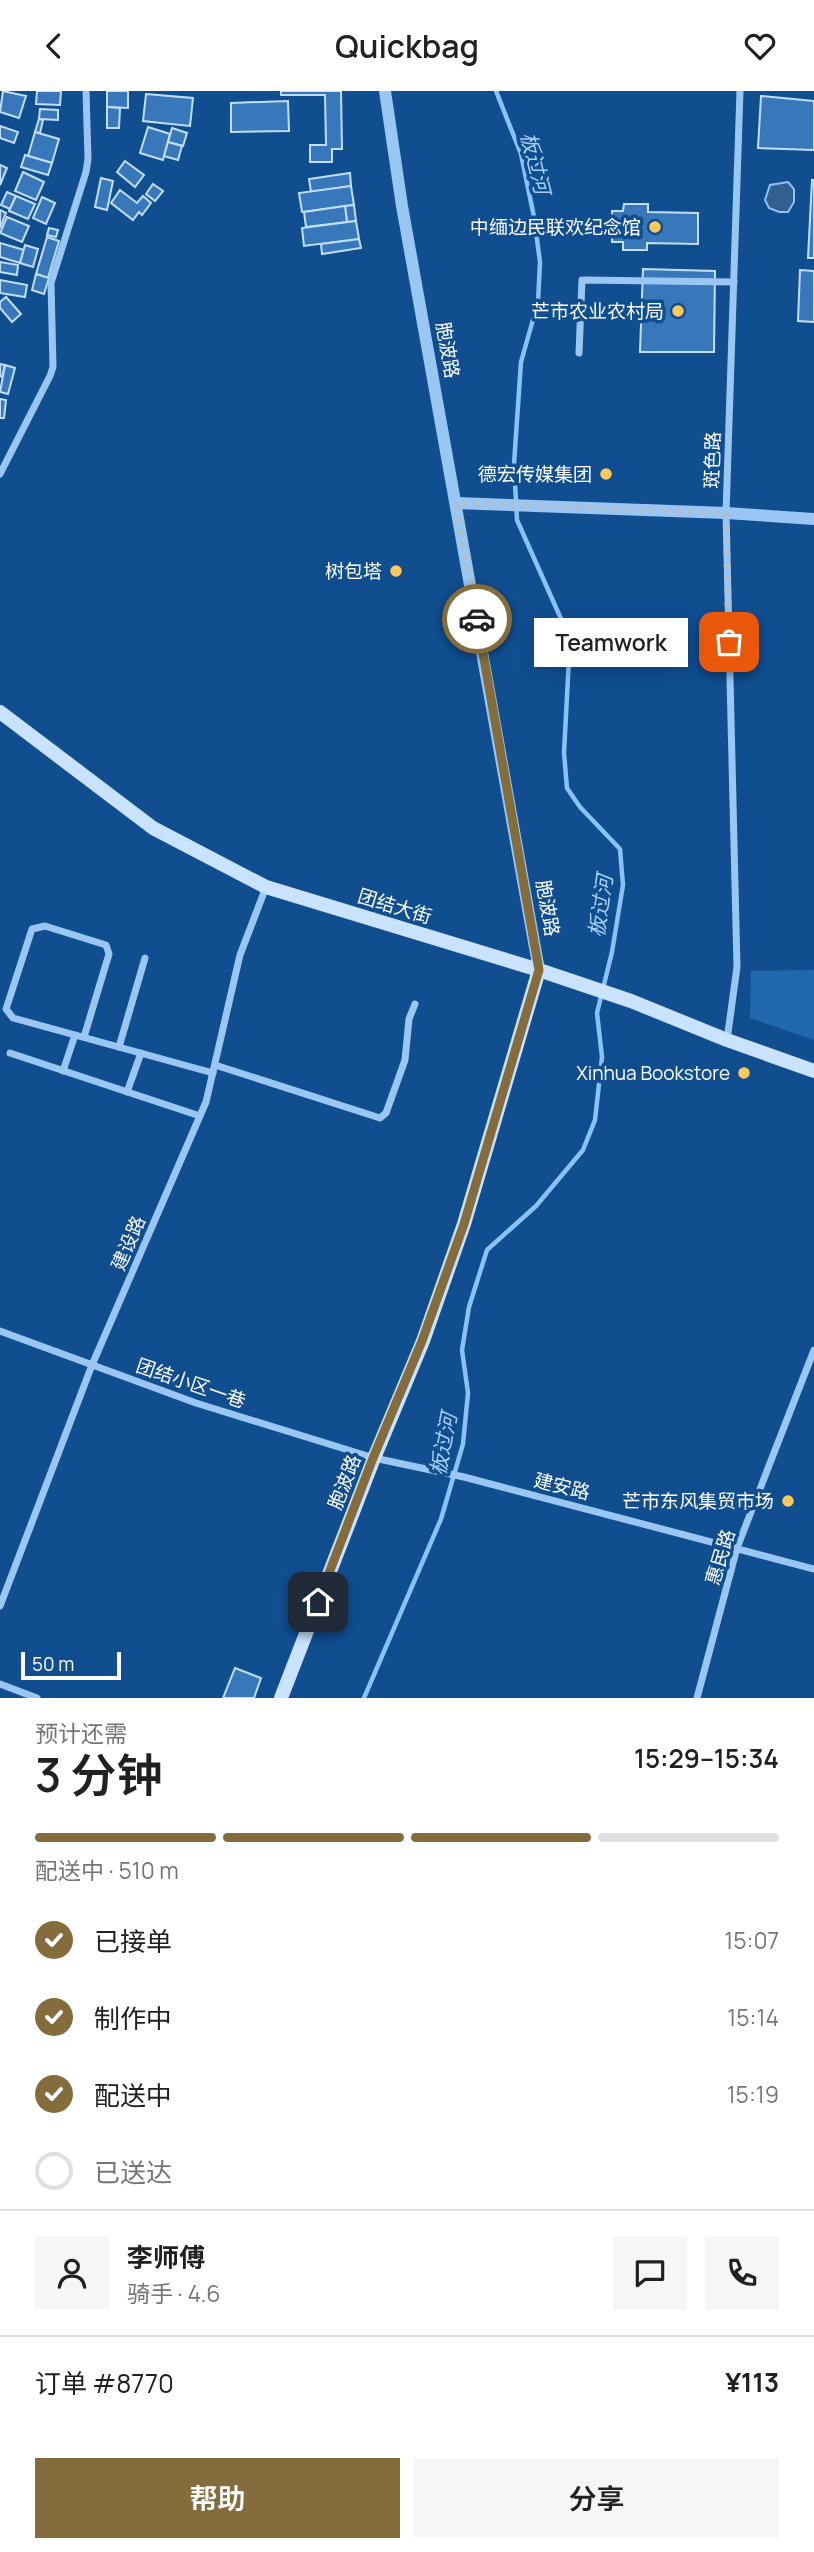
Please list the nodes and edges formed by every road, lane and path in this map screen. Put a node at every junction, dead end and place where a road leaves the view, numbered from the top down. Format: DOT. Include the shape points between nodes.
graph roads {
  1 [pos="86,91"];
  2 [pos="385,91"];
  3 [pos="740,91"];
  4 [pos="734,282"];
  5 [pos="579,352"];
  6 [pos="0,474"];
  7 [pos="456,503"];
  8 [pos="726,513"];
  9 [pos="814,519"];
  10 [pos="0,712"];
  11 [pos="266,887"];
  12 [pos="145,958"];
  13 [pos="539,970"];
  14 [pos="415,1004"];
  15 [pos="75,1035"];
  16 [pos="84,1037"];
  17 [pos="727,1040"];
  18 [pos="119,1047"];
  19 [pos="10,1053"];
  20 [pos="141,1053"];
  21 [pos="214,1069"];
  22 [pos="63,1071"];
  23 [pos="814,1071"];
  24 [pos="127,1092"];
  25 [pos="200,1116"];
  26 [pos="0,1331"];
  27 [pos="814,1350"];
  28 [pos="92,1365"];
  29 [pos="373,1458"];
  30 [pos="737,1548"];
  31 [pos="814,1569"];
  32 [pos="0,1607"];
  33 [pos="0,1684"];
  34 [pos="37,1698"];
  35 [pos="281,1698"];
  36 [pos="696,1698"];
  1 -- 6 [label="street" via="86,172 51,283 50,376"];
  2 -- 7 [label="street, 胞波路"];
  3 -- 4 [label="street, 斑色路"];
  4 -- 5 [label="street" via="582,280"];
  4 -- 8 [label="street, 斑色路"];
  7 -- 8 [label="street"];
  7 -- 13 [label="street, 胞波路"];
  8 -- 9 [label="street"];
  8 -- 17 [label="street, 斑色路" via="737,967"];
  10 -- 11 [label="main road, 团结大街" via="153,828"];
  11 -- 13 [label="main road, 团结大街"];
  11 -- 21 [label="street, 建设路" via="240,955"];
  12 -- 18 [label="street"];
  13 -- 17 [label="main road, 团结大街"];
  13 -- 29 [label="main road, 胞波路" via="464,1224"];
  14 -- 21 [label="street" via="405,1060 386,1113 380,1118"];
  15 -- 16 [label="street"];
  15 -- 16 [label="street" via="13,1018 6,1009 32,929 45,926 106,945 109,954"];
  15 -- 22 [label="street"];
  16 -- 18 [label="street"];
  17 -- 23 [label="main road, 团结大街"];
  18 -- 20 [label="street"];
  19 -- 22 [label="street"];
  20 -- 21 [label="street"];
  20 -- 24 [label="street"];
  21 -- 25 [label="street, 建设路"];
  22 -- 24 [label="street"];
  24 -- 25 [label="street"];
  25 -- 28 [label="street, 建设路"];
  26 -- 28 [label="street, 团结小区一巷"];
  27 -- 30 [label="street, 惠民路"];
  28 -- 29 [label="street, 团结小区一巷" via="195,1403"];
  28 -- 32 [label="street, 建设路"];
  29 -- 30 [label="street, 建安路"];
  29 -- 35 [label="main road, 胞波路"];
  30 -- 31 [label="street, 建安路"];
  30 -- 36 [label="street, 惠民路"];
  33 -- 34 [label="street"];
}
